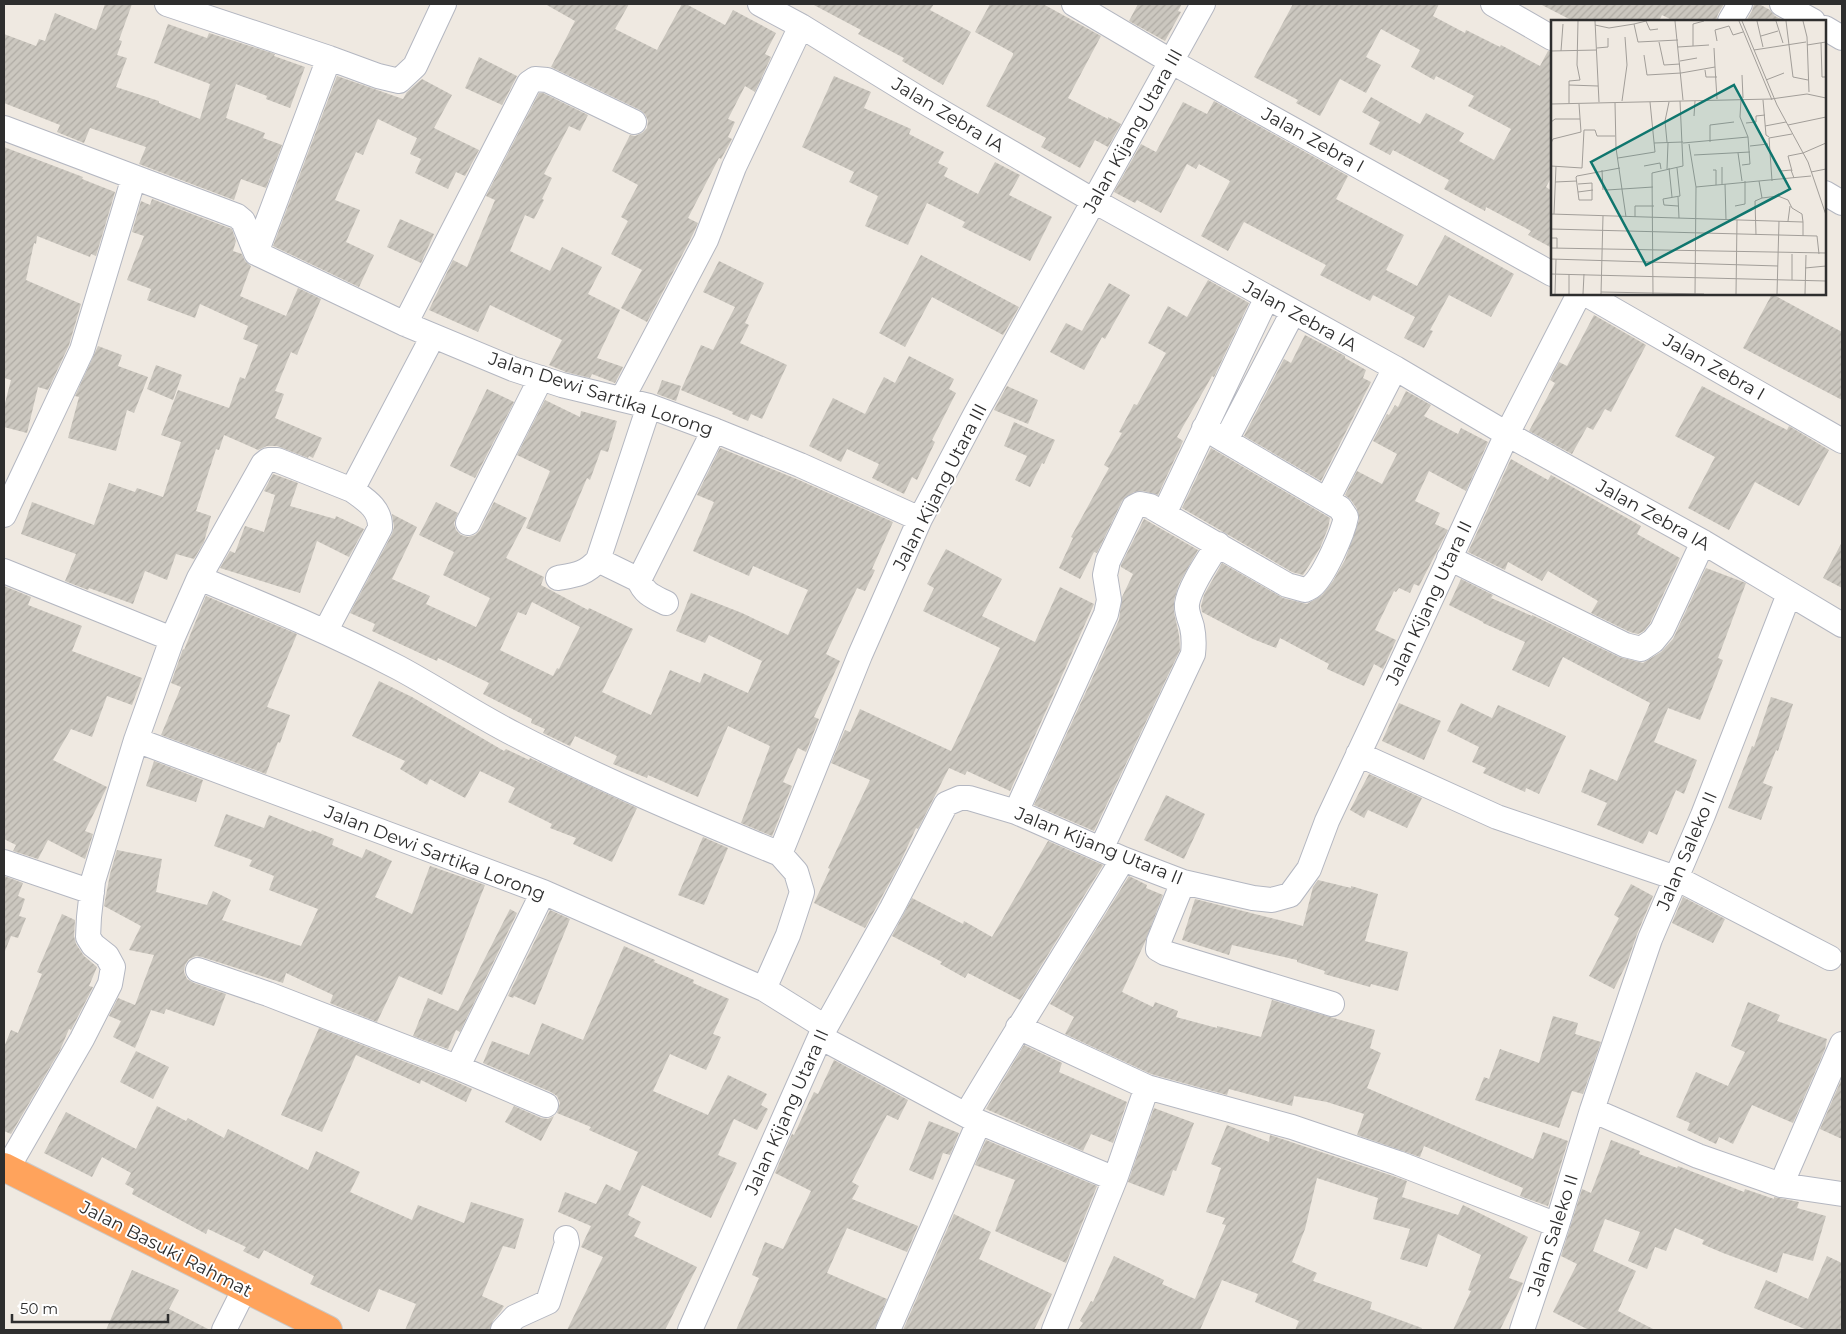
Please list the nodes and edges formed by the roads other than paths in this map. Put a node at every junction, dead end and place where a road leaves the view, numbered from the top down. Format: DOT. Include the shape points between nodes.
graph roads {
  1 [pos="168,4"];
  2 [pos="444,4"];
  3 [pos="760,4"];
  4 [pos="1074,4"];
  5 [pos="1204,4"];
  6 [pos="1493,4"];
  7 [pos="1740,4"];
  8 [pos="1782,4"];
  9 [pos="1731,20"];
  10 [pos="1811,20"];
  11 [pos="802,26"];
  12 [pos="1826,29"];
  13 [pos="1551,37"];
  14 [pos="1842,38"];
  15 [pos="329,58"];
  16 [pos="1172,62"];
  17 [pos="634,122"];
  18 [pos="4,128"];
  19 [pos="134,177"];
  20 [pos="1826,194"];
  21 [pos="1094,200"];
  22 [pos="1842,203"];
  23 [pos="256,254"];
  24 [pos="1551,273"];
  25 [pos="1578,295"];
  26 [pos="1588,295"];
  27 [pos="1267,297"];
  28 [pos="1292,312"];
  29 [pos="405,324"];
  30 [pos="433,336"];
  31 [pos="1394,368"];
  32 [pos="541,378"];
  33 [pos="622,399"];
  34 [pos="649,406"];
  35 [pos="1204,428"];
  36 [pos="714,430"];
  37 [pos="1507,434"];
  38 [pos="1226,440"];
  39 [pos="1842,441"];
  40 [pos="352,490"];
  41 [pos="1327,500"];
  42 [pos="1164,514"];
  43 [pos="4,515"];
  44 [pos="920,519"];
  45 [pos="468,522"];
  46 [pos="1703,542"];
  47 [pos="1218,544"];
  48 [pos="1450,558"];
  49 [pos="598,560"];
  50 [pos="4,571"];
  51 [pos="199,578"];
  52 [pos="558,578"];
  53 [pos="639,580"];
  54 [pos="1789,594"];
  55 [pos="666,603"];
  56 [pos="1842,626"];
  57 [pos="325,632"];
  58 [pos="172,639"];
  59 [pos="136,740"];
  60 [pos="1358,754"];
  61 [pos="1016,812"];
  62 [pos="780,854"];
  63 [pos="1112,854"];
  64 [pos="4,862"];
  65 [pos="1676,878"];
  66 [pos="1183,882"];
  67 [pos="92,892"];
  68 [pos="543,892"];
  69 [pos="1830,958"];
  70 [pos="198,970"];
  71 [pos="764,989"];
  72 [pos="1332,1004"];
  73 [pos="1018,1027"];
  74 [pos="822,1032"];
  75 [pos="1842,1044"];
  76 [pos="459,1068"];
  77 [pos="1147,1087"];
  78 [pos="546,1105"];
  79 [pos="1592,1110"];
  80 [pos="972,1119"];
  81 [pos="5,1168"];
  82 [pos="1115,1179"];
  83 [pos="1781,1185"];
  84 [pos="1842,1194"];
  85 [pos="1557,1225"];
  86 [pos="566,1238"];
  87 [pos="245,1288"];
  88 [pos="224,1330"];
  89 [pos="328,1330"];
  90 [pos="503,1330"];
  91 [pos="690,1330"];
  92 [pos="888,1330"];
  93 [pos="1054,1330"];
  94 [pos="1522,1330"];
  1 -- 15 [label="street"];
  2 -- 15 [label="street" via="415,66 399,81"];
  3 -- 11 [label="street, Jalan Zebra IA"];
  4 -- 16 [label="street, Jalan Zebra I"];
  5 -- 16 [label="street, Jalan Kijang Utara III"];
  6 -- 13 [label="street"];
  7 -- 9 [label="street"];
  8 -- 10 [label="street"];
  11 -- 21 [label="street, Jalan Zebra IA"];
  11 -- 33 [label="street" via="734,167 706,240"];
  12 -- 14 [label="street"];
  15 -- 23 [label="street"];
  16 -- 21 [label="street, Jalan Kijang Utara III"];
  16 -- 24 [label="street, Jalan Zebra I"];
  17 -- 29 [label="street" via="546,80 535,79 529,83"];
  18 -- 19 [label="street"];
  19 -- 23 [label="street" via="237,216 243,220"];
  19 -- 43 [label="street" via="82,350"];
  20 -- 22 [label="street"];
  21 -- 27 [label="street, Jalan Zebra IA"];
  21 -- 44 [label="street, Jalan Kijang Utara III"];
  23 -- 29 [label="street, Jalan Dewi Sartika Lorong"];
  25 -- 37 [label="street, Jalan Kijang Utara II"];
  26 -- 39 [label="street, Jalan Zebra I"];
  27 -- 28 [label="street, Jalan Zebra IA"];
  27 -- 35 [label="street"];
  28 -- 31 [label="street, Jalan Zebra IA"];
  28 -- 38 [label="street"];
  29 -- 30 [label="street, Jalan Dewi Sartika Lorong"];
  30 -- 32 [label="street, Jalan Dewi Sartika Lorong"];
  30 -- 40 [label="street"];
  31 -- 37 [label="street, Jalan Zebra IA"];
  31 -- 41 [label="street"];
  32 -- 33 [label="street, Jalan Dewi Sartika Lorong"];
  32 -- 45 [label="street"];
  33 -- 34 [label="street, Jalan Dewi Sartika Lorong"];
  34 -- 36 [label="street, Jalan Dewi Sartika Lorong"];
  34 -- 49 [label="street"];
  35 -- 38 [label="street"];
  35 -- 42 [label="street"];
  36 -- 44 [label="street, Jalan Dewi Sartika Lorong"];
  36 -- 53 [label="street"];
  37 -- 46 [label="street, Jalan Zebra IA"];
  37 -- 48 [label="street, Jalan Kijang Utara II"];
  38 -- 41 [label="street"];
  40 -- 51 [label="street" via="277,460 268,460"];
  40 -- 57 [label="street" via="375,509 380,528"];
  41 -- 47 [label="street" via="1340,508 1346,517 1344,526 1324,570 1305,590 1287,585"];
  42 -- 47 [label="street"];
  42 -- 61 [label="street" via="1140,504 1134,507 1108,561 1106,614"];
  44 -- 62 [label="street, Jalan Kijang Utara III" via="856,664"];
  46 -- 48 [label="street" via="1662,630 1653,642 1641,649"];
  46 -- 54 [label="street, Jalan Zebra IA"];
  47 -- 63 [label="street" via="1187,602 1193,654"];
  48 -- 60 [label="street, Jalan Kijang Utara II"];
  49 -- 52 [label="street" via="579,575"];
  49 -- 53 [label="street"];
  50 -- 58 [label="street"];
  51 -- 57 [label="street"];
  51 -- 58 [label="street"];
  53 -- 55 [label="street" via="647,594"];
  54 -- 56 [label="street, Jalan Zebra IA"];
  54 -- 65 [label="street, Jalan Saleko II"];
  57 -- 62 [label="street" via="400,669 512,734 673,809"];
  58 -- 59 [label="street"];
  59 -- 67 [label="street"];
  59 -- 68 [label="street, Jalan Dewi Sartika Lorong"];
  60 -- 65 [label="street" via="1497,817"];
  60 -- 66 [label="street, Jalan Kijang Utara II" via="1309,868 1290,895 1272,900 1253,898"];
  61 -- 63 [label="street, Jalan Kijang Utara II"];
  61 -- 74 [label="street, Jalan Kijang Utara II" via="969,798 946,804"];
  62 -- 71 [label="street" via="796,872 802,892 788,935"];
  63 -- 66 [label="street, Jalan Kijang Utara II"];
  63 -- 73 [label="street" via="1069,949"];
  64 -- 67 [label="street"];
  65 -- 69 [label="street"];
  65 -- 79 [label="street, Jalan Saleko II" via="1650,939"];
  66 -- 72 [label="street" via="1158,949"];
  67 -- 81 [label="street" via="88,936 114,968 110,984 82,1040"];
  68 -- 71 [label="street, Jalan Dewi Sartika Lorong"];
  68 -- 76 [label="street"];
  70 -- 76 [label="street"];
  71 -- 74 [label="street, Jalan Dewi Sartika Lorong"];
  73 -- 77 [label="street"];
  73 -- 80 [label="street"];
  74 -- 80 [label="street, Jalan Dewi Sartika Lorong"];
  74 -- 91 [label="street, Jalan Kijang Utara II"];
  75 -- 83 [label="street"];
  76 -- 78 [label="street"];
  77 -- 82 [label="street"];
  77 -- 85 [label="street" via="1292,1127 1398,1163"];
  79 -- 83 [label="street" via="1698,1156"];
  79 -- 85 [label="street, Jalan Saleko II"];
  80 -- 82 [label="street, Jalan Dewi Sartika Lorong"];
  80 -- 92 [label="street"];
  81 -- 87 [label="highway, Jalan Basuki Rahmat"];
  82 -- 93 [label="street"];
  83 -- 84 [label="street"];
  85 -- 94 [label="street, Jalan Saleko II"];
  86 -- 90 [label="street" via="567,1244 548,1302 515,1317"];
  87 -- 88 [label="street"];
  87 -- 89 [label="highway, Jalan Basuki Rahmat"];
}
